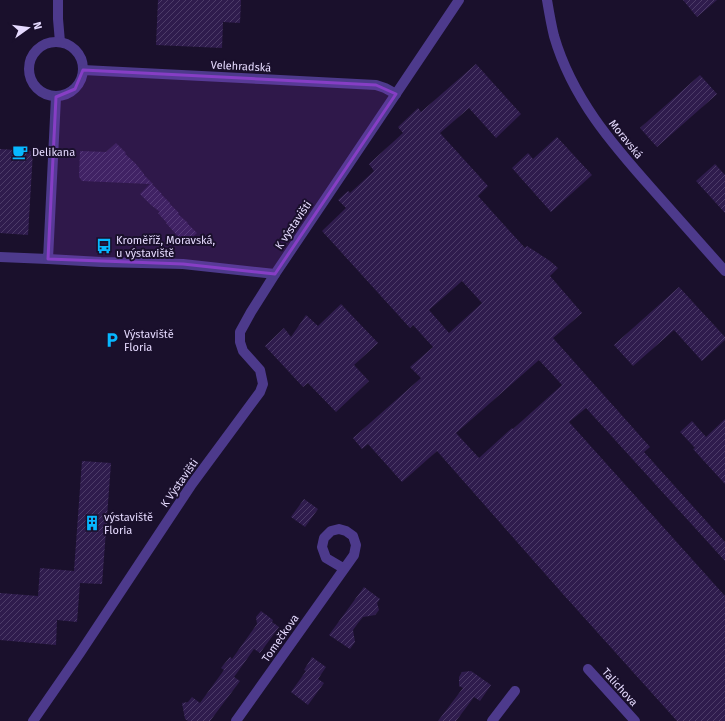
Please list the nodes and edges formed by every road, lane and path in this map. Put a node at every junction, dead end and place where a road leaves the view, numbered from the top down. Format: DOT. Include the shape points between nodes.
graph roads {
  1 [pos="58,0"];
  2 [pos="459,0"];
  3 [pos="547,0"];
  4 [pos="60,42"];
  5 [pos="83,70"];
  6 [pos="396,94"];
  7 [pos="56,97"];
  8 [pos="0,257"];
  9 [pos="48,259"];
  10 [pos="725,271"];
  11 [pos="275,274"];
  12 [pos="343,568"];
  13 [pos="588,669"];
  14 [pos="515,691"];
  15 [pos="33,721"];
  16 [pos="236,721"];
  17 [pos="492,721"];
  18 [pos="635,721"];
  1 -- 4 [label="street"];
  2 -- 6 [label="street, K výstavišti"];
  3 -- 10 [label="street, Moravská" via="559,51 591,114 630,164"];
  4 -- 5 [label="street" via="77,52 82,60"];
  4 -- 7 [label="street" via="50,42 33,53 28,72 37,90"];
  5 -- 6 [label="street, Velehradská" via="369,85 385,88"];
  5 -- 7 [label="street" via="81,80 75,89 66,95"];
  6 -- 11 [label="street, K výstavišti"];
  7 -- 9 [label="street"];
  8 -- 9 [label="street"];
  9 -- 11 [label="street" via="183,264"];
  11 -- 15 [label="street, K Výstavišti" via="240,332 240,342 244,351 260,370 263,384 260,392 192,484"];
  12 -- 16 [label="street, Tomečkova"];
  13 -- 18 [label="street, Talichova"];
  14 -- 17 [label="street"];
}
